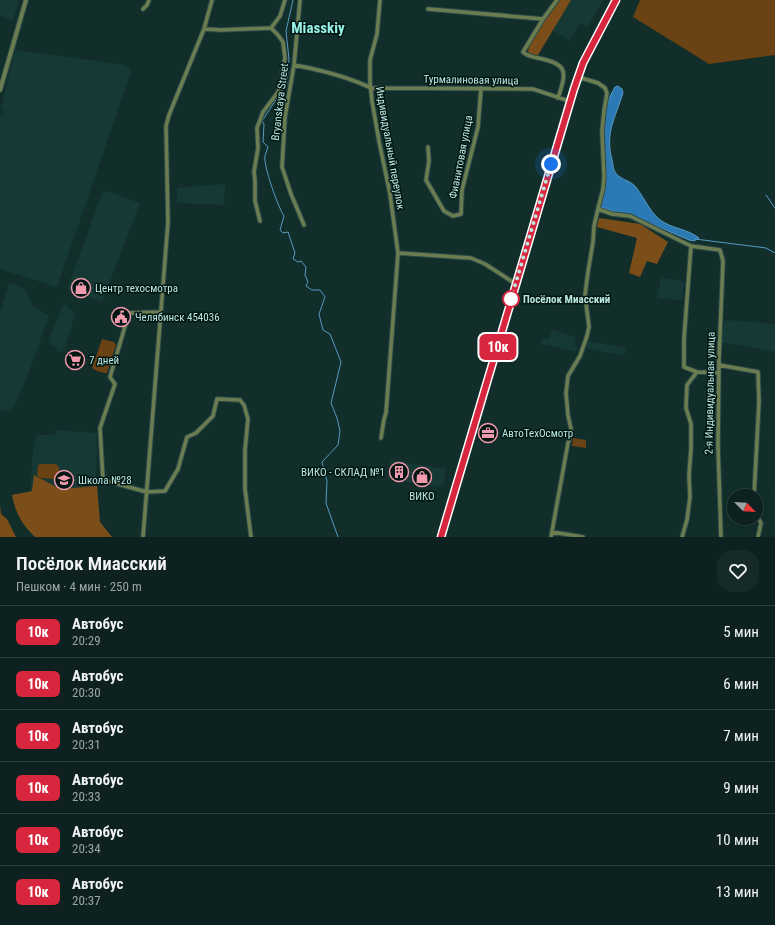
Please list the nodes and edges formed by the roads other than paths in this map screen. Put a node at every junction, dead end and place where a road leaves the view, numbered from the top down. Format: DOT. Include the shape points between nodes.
graph roads {
  1 [pos="26,0"];
  2 [pos="149,0"];
  3 [pos="212,0"];
  4 [pos="285,0"];
  5 [pos="300,0"];
  6 [pos="380,0"];
  7 [pos="557,0"];
  8 [pos="616,0"];
  9 [pos="143,9"];
  10 [pos="428,9"];
  11 [pos="543,19"];
  12 [pos="271,28"];
  13 [pos="204,29"];
  14 [pos="294,65"];
  15 [pos="578,77"];
  16 [pos="371,88"];
  17 [pos="481,88"];
  18 [pos="0,90"];
  19 [pos="558,98"];
  20 [pos="570,101"];
  21 [pos="428,147"];
  22 [pos="598,209"];
  23 [pos="260,221"];
  24 [pos="304,226"];
  25 [pos="691,246"];
  26 [pos="398,253"];
  27 [pos="516,284"];
  28 [pos="161,312"];
  29 [pos="719,365"];
  30 [pos="697,372"];
  31 [pos="719,373"];
  32 [pos="381,438"];
  33 [pos="754,489"];
  34 [pos="147,492"];
  35 [pos="761,525"];
  36 [pos="552,532"];
  37 [pos="143,537"];
  38 [pos="251,537"];
  39 [pos="441,537"];
  40 [pos="551,537"];
  41 [pos="583,537"];
  42 [pos="682,537"];
  43 [pos="721,537"];
  44 [pos="758,537"];
  1 -- 18 [label="street"];
  2 -- 9 [label="street"];
  3 -- 13 [label="street"];
  4 -- 12 [label="street" via="280,16"];
  5 -- 14 [label="street, Bryanskaya Street"];
  6 -- 16 [label="street, Индивидуальный переулок" via="377,34 370,60"];
  7 -- 11 [label="street"];
  8 -- 15 [label="main road" via="592,44"];
  10 -- 11 [label="street"];
  11 -- 19 [label="street" via="523,52 527,56 550,60 564,72"];
  12 -- 13 [label="street"];
  12 -- 23 [label="street, Bryanskaya Street" via="282,42 285,58 278,92 264,112 257,128 258,148 254,172 255,201"];
  13 -- 28 [label="street" via="166,126 168,207"];
  14 -- 16 [label="street" via="326,71"];
  14 -- 24 [label="street, Bryanskaya Street" via="285,117 282,167"];
  15 -- 20 [label="main road"];
  15 -- 22 [label="street" via="598,83 607,93 602,131 604,177"];
  16 -- 17 [label="street, Турмалиновая улица"];
  16 -- 26 [label="street, Индивидуальный переулок"];
  17 -- 19 [label="street, Турмалиновая улица" via="533,89"];
  17 -- 21 [label="street, Фианитовая улица" via="478,127 462,190 461,214 453,216 444,210 426,180"];
  19 -- 20 [label="street, Турмалиновая улица"];
  20 -- 27 [label="main road"];
  22 -- 25 [label="street" via="630,216"];
  22 -- 36 [label="street" via="585,295 589,327 580,356 568,376 566,393 571,434"];
  25 -- 29 [label="street, 2-я Индивидуальная улица" via="720,250 723,261"];
  25 -- 30 [label="street" via="684,367"];
  26 -- 27 [label="street" via="471,258"];
  26 -- 32 [label="street, Индивидуальный переулок" via="386,413"];
  27 -- 39 [label="main road"];
  28 -- 34 [label="street"];
  28 -- 34 [label="street" via="129,313 110,377 115,384 100,428 103,480"];
  29 -- 31 [label="street, 2-я Индивидуальная улица"];
  29 -- 33 [label="street" via="758,372"];
  30 -- 31 [label="street"];
  30 -- 42 [label="street" via="687,385 686,408 691,424 690,497"];
  31 -- 43 [label="street, 2-я Индивидуальная улица"];
  34 -- 37 [label="street"];
  34 -- 38 [label="street" via="165,491 178,469 187,437 196,434 213,416 217,400 240,400 248,418 245,489"];
  35 -- 44 [label="street"];
  36 -- 40 [label="street"];
  36 -- 41 [label="street"];
}
